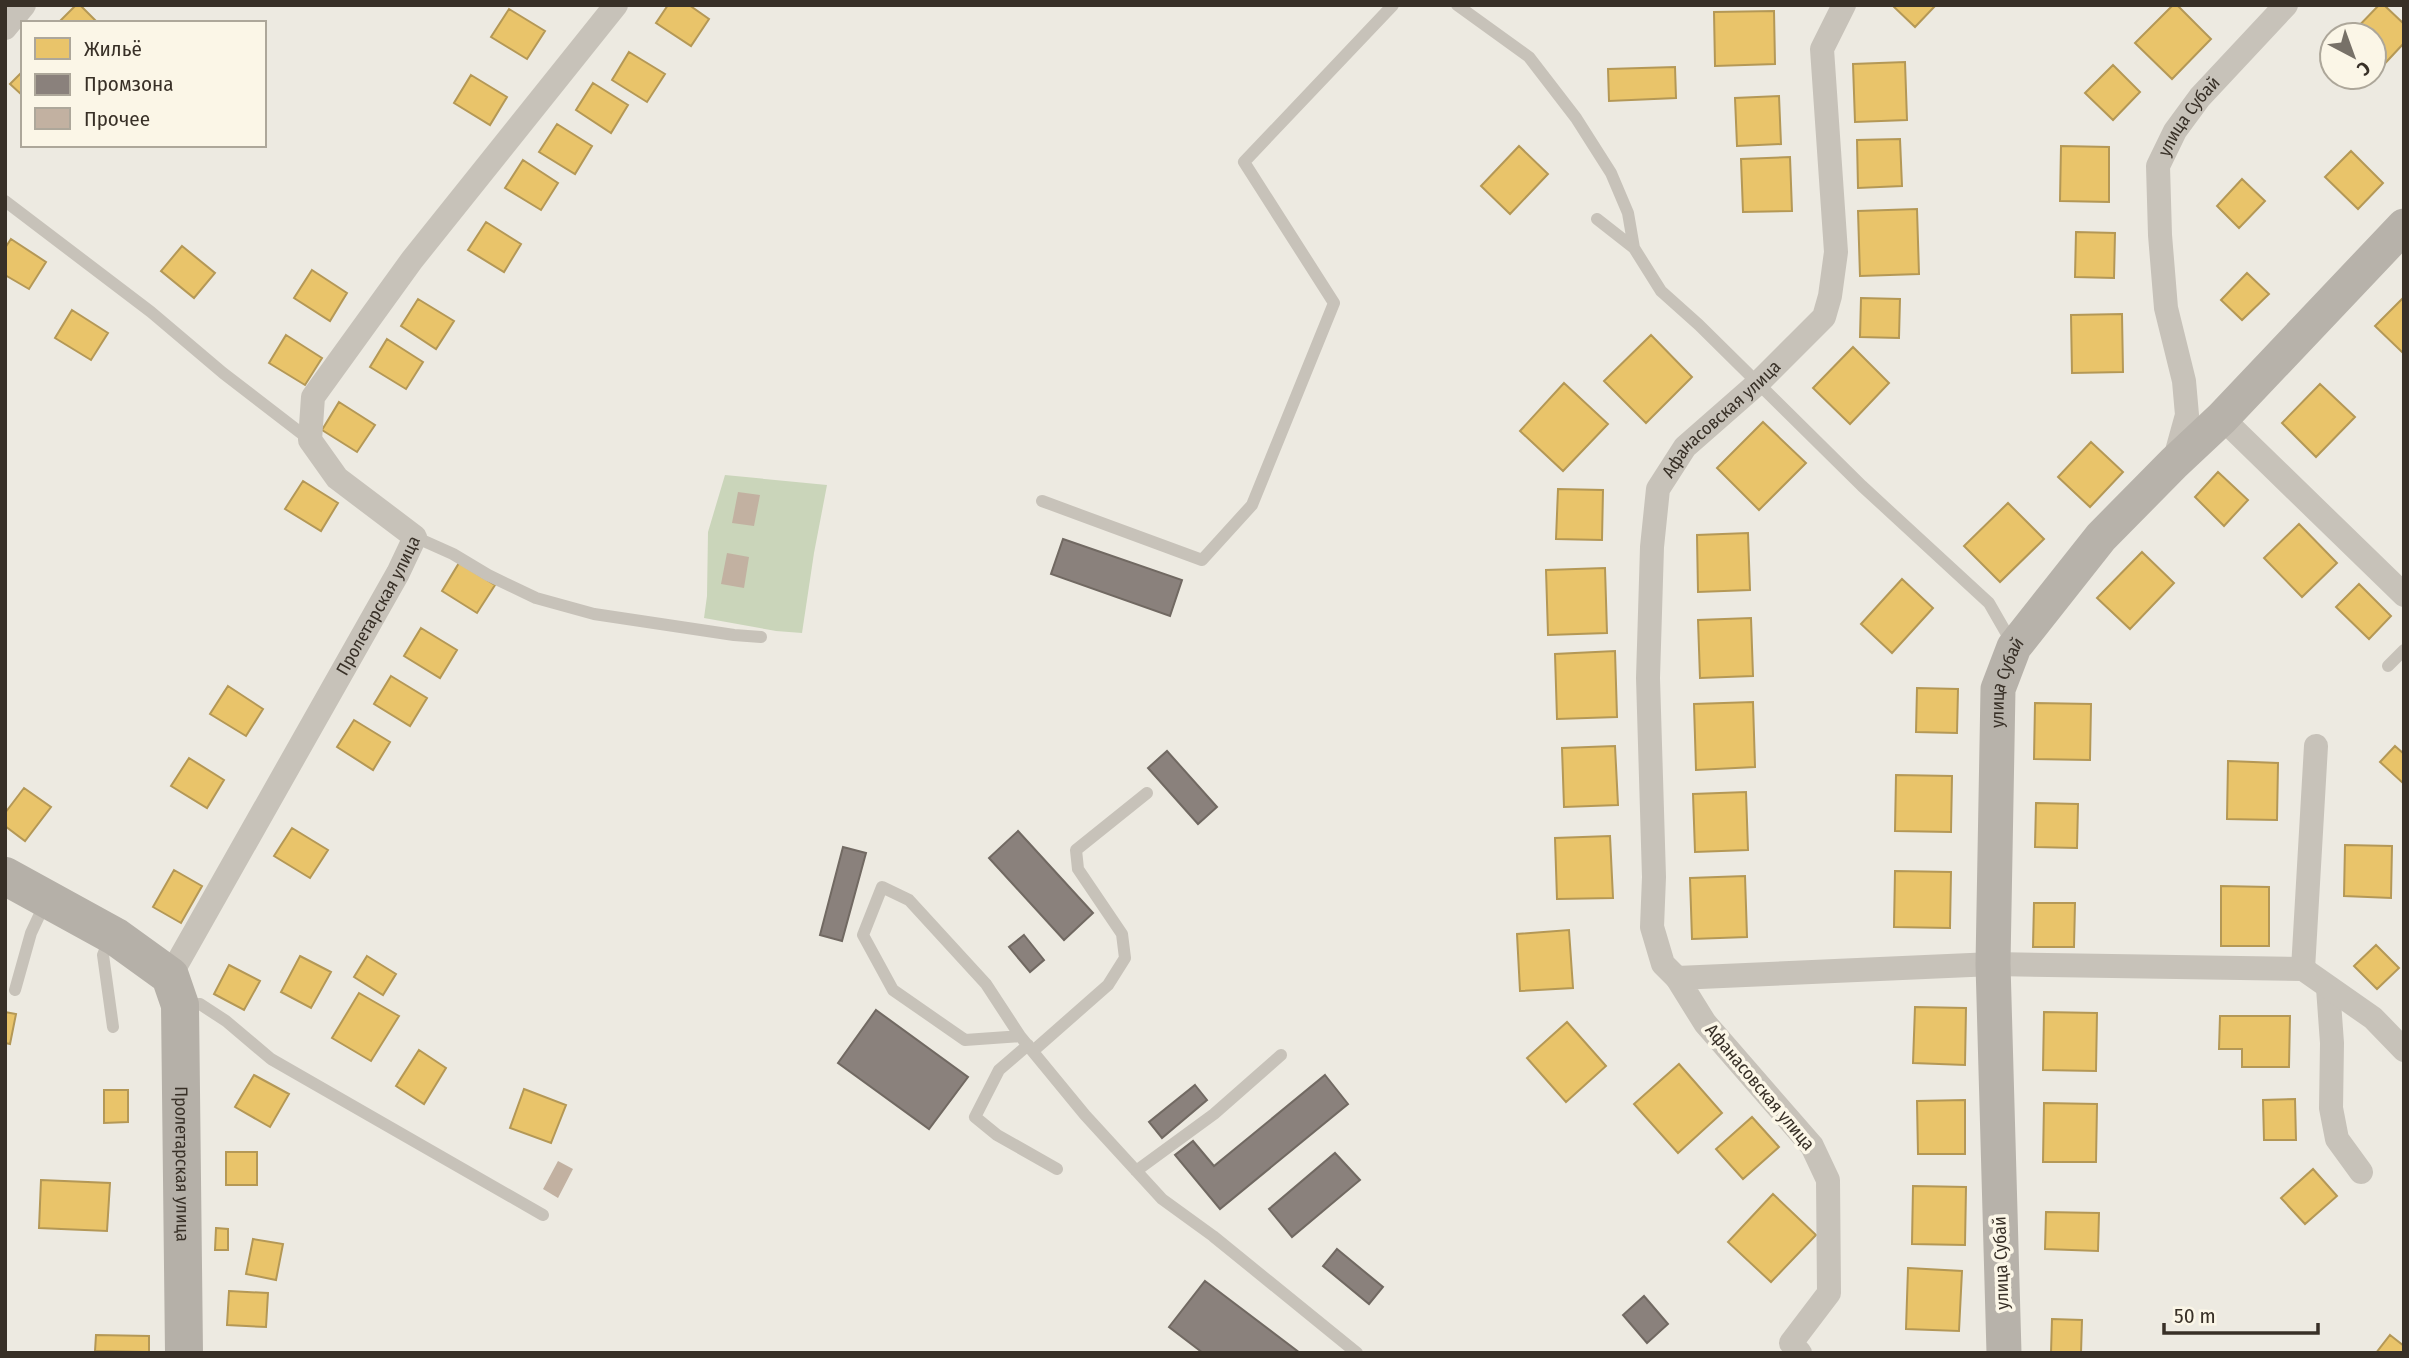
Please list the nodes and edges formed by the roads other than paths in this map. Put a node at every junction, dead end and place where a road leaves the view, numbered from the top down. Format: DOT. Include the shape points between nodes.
graph roads {
  1 [pos="24,5"];
  2 [pos="615,5"];
  3 [pos="1393,5"];
  4 [pos="1457,5"];
  5 [pos="1844,5"];
  6 [pos="2286,5"];
  7 [pos="5,28"];
  8 [pos="5,201"];
  9 [pos="1597,219"];
  10 [pos="2404,226"];
  11 [pos="1634,247"];
  12 [pos="1758,383"];
  13 [pos="2222,418"];
  14 [pos="310,440"];
  15 [pos="2174,463"];
  16 [pos="1042,501"];
  17 [pos="415,537"];
  18 [pos="2404,595"];
  19 [pos="761,637"];
  20 [pos="2014,647"];
  21 [pos="2404,650"];
  22 [pos="2388,666"];
  23 [pos="2316,746"];
  24 [pos="1147,793"];
  25 [pos="5,876"];
  26 [pos="47,899"];
  27 [pos="112,934"];
  28 [pos="1993,964"];
  29 [pos="2303,969"];
  30 [pos="1677,978"];
  31 [pos="2328,988"];
  32 [pos="15,990"];
  33 [pos="175,991"];
  34 [pos="113,1027"];
  35 [pos="1027,1044"];
  36 [pos="2404,1050"];
  37 [pos="1281,1055"];
  38 [pos="1058,1169"];
  39 [pos="1136,1171"];
  40 [pos="2361,1172"];
  41 [pos="543,1215"];
  42 [pos="184,1353"];
  43 [pos="1357,1353"];
  44 [pos="1800,1353"];
  45 [pos="2004,1353"];
  1 -- 7 [label="street"];
  2 -- 14 [label="street" via="412,260 313,397"];
  3 -- 16 [label="lane" via="1244,162 1335,303 1252,505 1202,560"];
  4 -- 11 [label="lane" via="1529,57 1576,118 1611,173 1629,213"];
  5 -- 12 [label="street, Афанасовская улица" via="1822,49 1836,252 1830,296 1824,317"];
  6 -- 15 [label="street, улица Субай" via="2200,97 2175,131 2158,166 2166,308 2184,381 2187,415"];
  8 -- 14 [label="lane"];
  9 -- 11 [label="lane"];
  10 -- 13 [label="street, улица Субай"];
  11 -- 12 [label="lane" via="1661,291"];
  12 -- 20 [label="lane" via="1989,603"];
  12 -- 30 [label="street, Афанасовская улица" via="1685,447 1658,489 1648,678 1652,928 1663,964"];
  13 -- 15 [label="street, улица Субай"];
  13 -- 18 [label="street"];
  14 -- 17 [label="street, Пролетарская улица" via="337,478"];
  15 -- 20 [label="street, улица Субай" via="2101,537"];
  17 -- 19 [label="lane" via="536,598 594,614"];
  17 -- 33 [label="street, Пролетарская улица"];
  20 -- 28 [label="street, улица Субай" via="1998,690"];
  21 -- 22 [label="lane"];
  23 -- 29 [label="street"];
  24 -- 35 [label="lane" via="1076,850 1079,869 1122,934 1125,958 1108,985"];
  25 -- 26 [label="main road"];
  26 -- 27 [label="main road"];
  26 -- 32 [label="lane" via="31,933"];
  27 -- 33 [label="main road"];
  27 -- 34 [label="lane" via="103,955"];
  28 -- 29 [label="street"];
  28 -- 30 [label="street"];
  28 -- 45 [label="street, улица Субай"];
  29 -- 31 [label="street"];
  30 -- 44 [label="street, Афанасовская улица" via="1705,1023 1812,1146 1828,1180 1829,1293 1791,1343"];
  31 -- 36 [label="street" via="2373,1018"];
  31 -- 40 [label="street" via="2331,1108 2337,1139"];
  33 -- 41 [label="lane" via="226,1021 271,1059"];
  33 -- 42 [label="main road, Пролетарская улица"];
  35 -- 35 [label="lane" via="986,984 909,900 882,887 863,935 893,990 965,1040"];
  35 -- 38 [label="lane" via="999,1070 975,1117 997,1135"];
  35 -- 39 [label="lane"];
  37 -- 39 [label="lane" via="1214,1114"];
  39 -- 43 [label="lane" via="1162,1199"];
}
